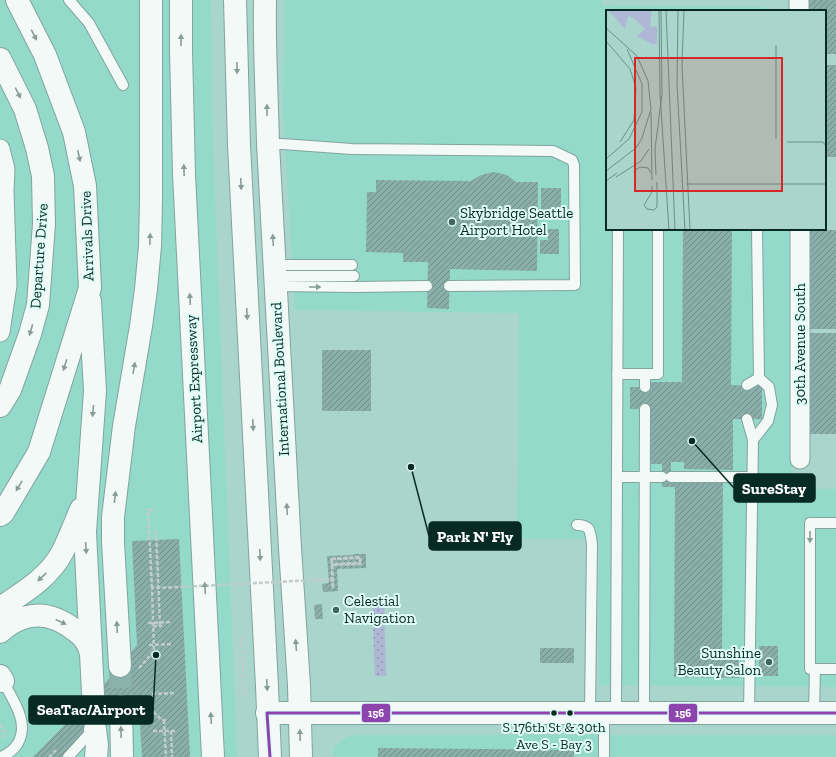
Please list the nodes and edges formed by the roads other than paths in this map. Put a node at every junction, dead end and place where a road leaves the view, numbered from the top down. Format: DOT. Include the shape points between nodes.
graph roads {
  1 [pos="16,0"];
  2 [pos="69,0"];
  3 [pos="150,0"];
  4 [pos="181,0"];
  5 [pos="235,0"];
  6 [pos="265,0"];
  7 [pos="0,59"];
  8 [pos="123,84"];
  9 [pos="268,144"];
  10 [pos="239,145"];
  11 [pos="0,148"];
  12 [pos="618,230"];
  13 [pos="658,230"];
  14 [pos="757,230"];
  15 [pos="800,230"];
  16 [pos="352,265"];
  17 [pos="275,276"];
  18 [pos="354,276"];
  19 [pos="427,286"];
  20 [pos="449,286"];
  21 [pos="90,288"];
  22 [pos="0,332"];
  23 [pos="617,374"];
  24 [pos="645,374"];
  25 [pos="759,378"];
  26 [pos="746,385"];
  27 [pos="645,387"];
  28 [pos="0,406"];
  29 [pos="645,409"];
  30 [pos="746,419"];
  31 [pos="753,440"];
  32 [pos="800,459"];
  33 [pos="617,477"];
  34 [pos="645,477"];
  35 [pos="752,477"];
  36 [pos="87,495"];
  37 [pos="0,515"];
  38 [pos="836,523"];
  39 [pos="577,525"];
  40 [pos="9,600"];
  41 [pos="0,608"];
  42 [pos="0,632"];
  43 [pos="91,655"];
  44 [pos="129,667"];
  45 [pos="815,669"];
  46 [pos="836,669"];
  47 [pos="1,679"];
  48 [pos="93,691"];
  49 [pos="130,703"];
  50 [pos="300,712"];
  51 [pos="267,713"];
  52 [pos="604,713"];
  53 [pos="644,713"];
  54 [pos="749,713"];
  55 [pos="814,713"];
  56 [pos="836,713"];
  57 [pos="93,741"];
  58 [pos="1,757"];
  59 [pos="68,757"];
  60 [pos="122,757"];
  61 [pos="213,757"];
  62 [pos="270,757"];
  63 [pos="301,757"];
  64 [pos="604,757"];
  1 -- 21 [label="main road, Arrivals Drive, one-way" via="45,55 74,132 85,186"];
  2 -- 8 [label="lane" via="89,23"];
  44 -- 3 [label="main road, one-way" via="113,542 113,517 150,246"];
  61 -- 4 [label="main road, Airport Expressway, one-way" via="184,174"];
  5 -- 10 [label="main road, International Boulevard, one-way"];
  9 -- 6 [label="main road, International Boulevard, one-way"];
  7 -- 28 [label="main road, Departure Drive, one-way" via="25,109 37,148 43,176 44,224 38,305 10,390"];
  9 -- 10 [label="main road"];
  17 -- 9 [label="main road, International Boulevard, one-way"];
  9 -- 20 [label="lane" via="352,149 553,151 572,160 575,285"];
  10 -- 51 [label="main road, International Boulevard, one-way"];
  11 -- 22 [label="street" via="5,169 7,285"];
  12 -- 23 [label="lane"];
  13 -- 24 [label="lane" via="658,374"];
  14 -- 25 [label="lane"];
  15 -- 32 [label="street, 30th Avenue South"];
  16 -- 17 [label="lane"];
  17 -- 18 [label="lane"];
  17 -- 19 [label="lane, one-way" via="355,287"];
  50 -- 17 [label="main road, International Boulevard, one-way"];
  21 -- 36 [label="main road, one-way" via="95,392"];
  21 -- 37 [label="main road, Arrivals Drive, one-way" via="39,452"];
  23 -- 24 [label="lane"];
  23 -- 33 [label="lane"];
  24 -- 27 [label="lane"];
  25 -- 26 [label="lane"];
  25 -- 31 [label="lane" via="769,387 772,405 768,421"];
  29 -- 34 [label="lane"];
  30 -- 31 [label="lane"];
  31 -- 35 [label="lane"];
  33 -- 34 [label="lane"];
  33 -- 52 [label="lane"];
  34 -- 35 [label="lane"];
  34 -- 53 [label="lane"];
  35 -- 54 [label="lane"];
  36 -- 40 [label="main road, one-way" via="63,552 43,577"];
  36 -- 43 [label="main road, one-way" via="85,532"];
  38 -- 45 [label="lane, one-way" via="810,523 810,669"];
  39 -- 52 [label="lane" via="587,526 590,530"];
  40 -- 41 [label="main road"];
  42 -- 43 [label="main road, one-way" via="18,619 28,616 53,618 70,626 82,636 89,646"];
  43 -- 48 [label="main road"];
  45 -- 46 [label="lane"];
  45 -- 55 [label="lane"];
  47 -- 58 [label="lane" via="22,720 22,730 15,747"];
  60 -- 49 [label="main road, one-way"];
  50 -- 51 [label="main road"];
  50 -- 52 [label="main road"];
  63 -- 50 [label="main road, International Boulevard, one-way"];
  51 -- 62 [label="main road, International Boulevard"];
  52 -- 53 [label="main road"];
  52 -- 64 [label="lane"];
  53 -- 54 [label="main road"];
  54 -- 55 [label="main road"];
  55 -- 56 [label="main road"];
  57 -- 59 [label="lane"];
}
